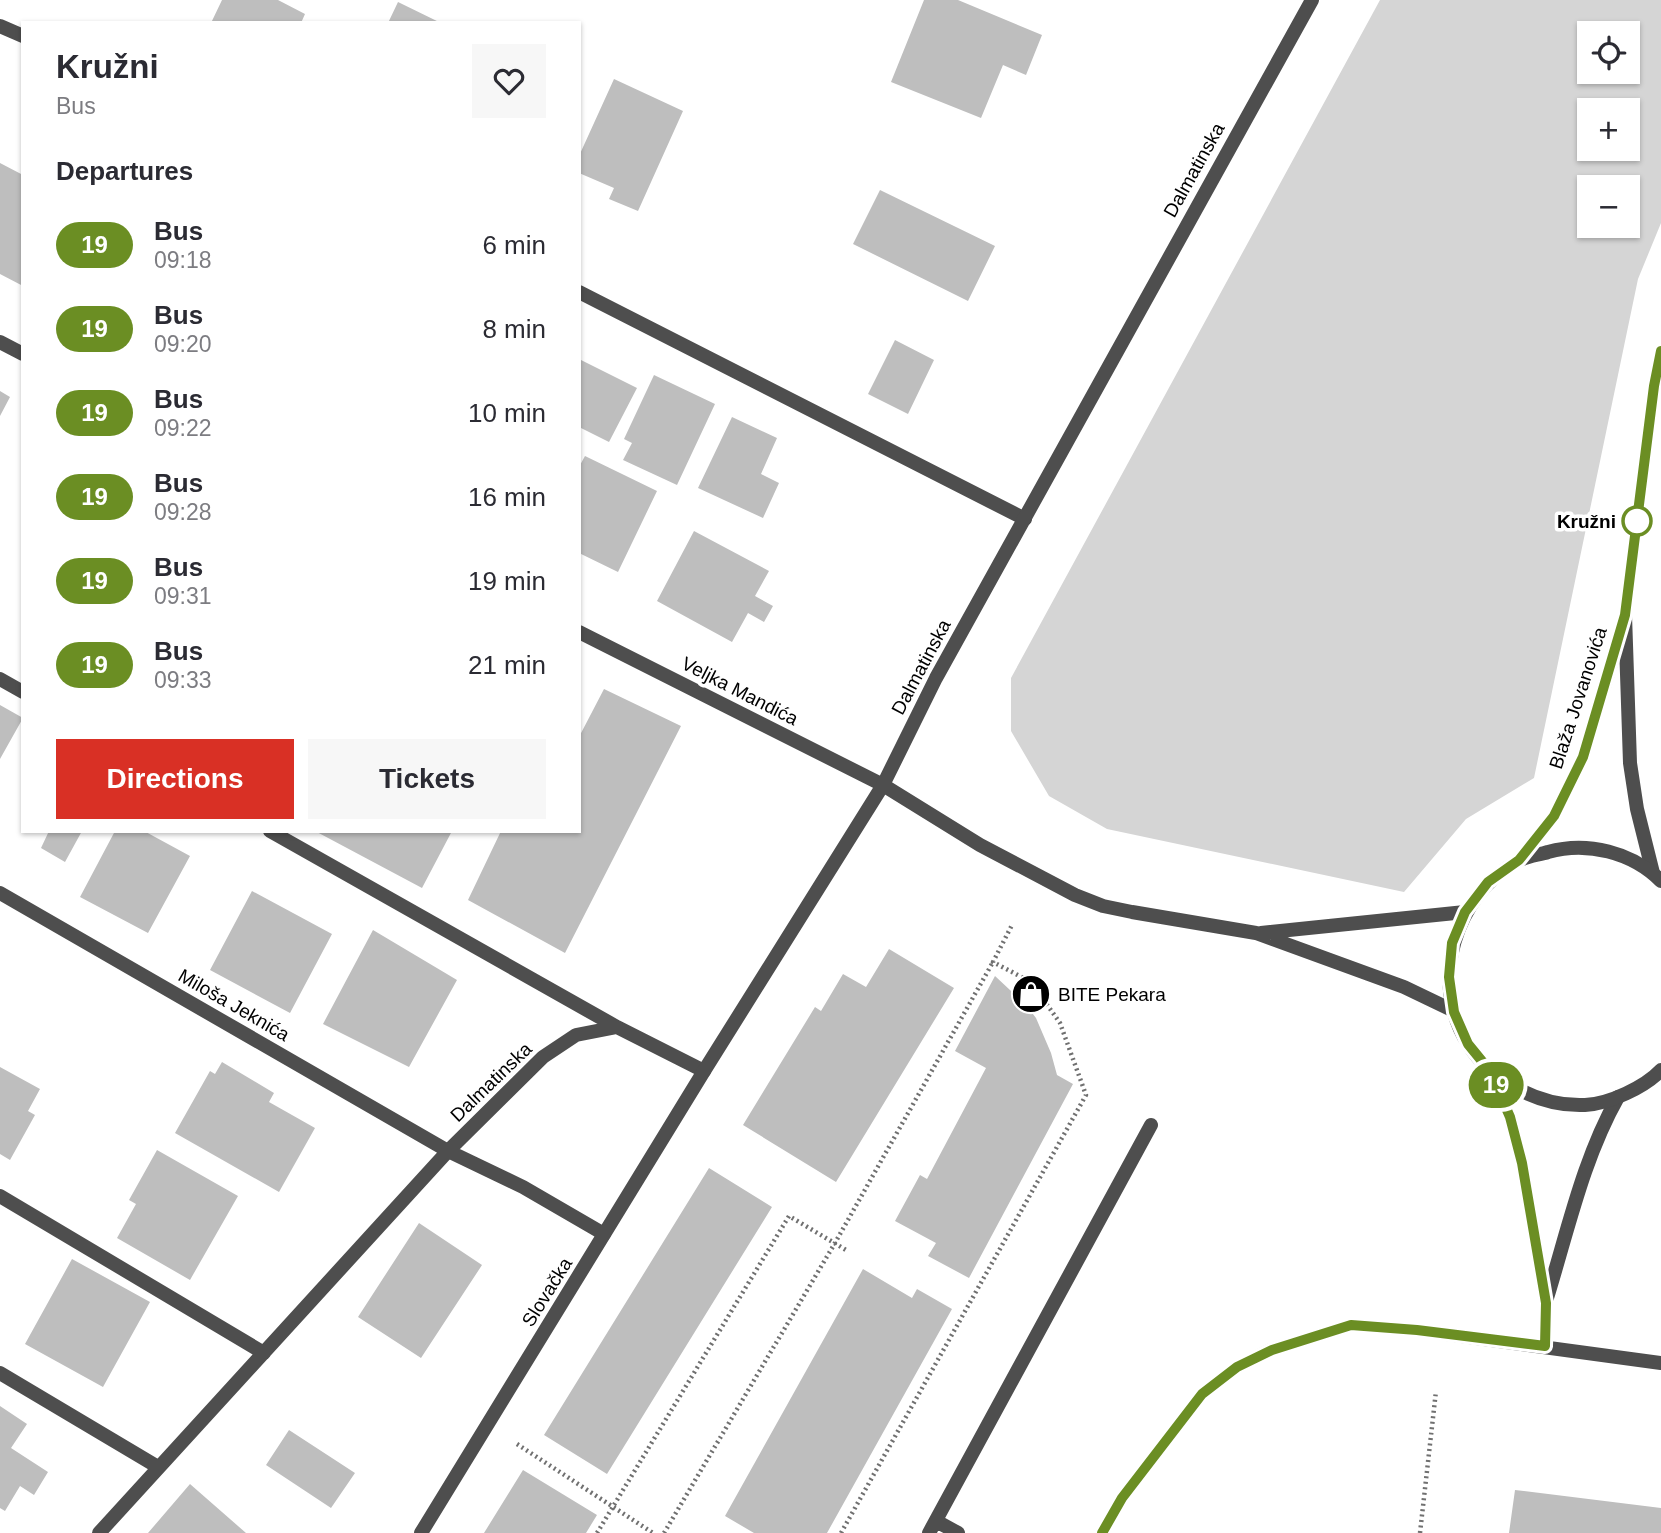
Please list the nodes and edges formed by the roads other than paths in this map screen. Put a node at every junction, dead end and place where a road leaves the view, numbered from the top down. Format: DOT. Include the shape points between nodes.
graph roads {
  1 [pos="1312,0"];
  2 [pos="0,26"];
  3 [pos="21,35"];
  4 [pos="581,293"];
  5 [pos="0,342"];
  6 [pos="1661,351"];
  7 [pos="21,353"];
  8 [pos="1658,386"];
  9 [pos="1025,519"];
  10 [pos="1625,615"];
  11 [pos="581,633"];
  12 [pos="0,679"];
  13 [pos="21,691"];
  14 [pos="883,785"];
  15 [pos="274,833"];
  16 [pos="1519,860"];
  17 [pos="1657,877"];
  18 [pos="0,894"];
  19 [pos="1465,912"];
  20 [pos="1255,933"];
  21 [pos="1454,1012"];
  22 [pos="617,1027"];
  23 [pos="705,1070"];
  24 [pos="1661,1070"];
  25 [pos="1490,1071"];
  26 [pos="1618,1097"];
  27 [pos="1151,1125"];
  28 [pos="448,1151"];
  29 [pos="0,1196"];
  30 [pos="604,1234"];
  31 [pos="1546,1303"];
  32 [pos="1545,1346"];
  33 [pos="264,1353"];
  34 [pos="1661,1363"];
  35 [pos="0,1373"];
  36 [pos="158,1467"];
  37 [pos="932,1527"];
  38 [pos="99,1533"];
  39 [pos="421,1533"];
  40 [pos="958,1533"];
  41 [pos="1102,1533"];
  1 -- 9 [label="street, Dalmatinska"];
  2 -- 3 [label="street"];
  4 -- 9 [label="street"];
  5 -- 7 [label="street"];
  6 -- 8 [label="street, Blaža Jovanovića"];
  8 -- 10 [label="street, Blaža Jovanovića"];
  9 -- 14 [label="street, Dalmatinska" via="936,678"];
  10 -- 16 [label="street, Blaža Jovanovića" via="1583,757 1554,816"];
  10 -- 17 [label="street, Blaža Jovanovića" via="1630,763 1637,809"];
  11 -- 14 [label="street, Veljka Mandića"];
  12 -- 13 [label="street"];
  14 -- 20 [label="street, Veljka Mandića" via="980,845 1104,906"];
  14 -- 23 [label="street, Dalmatinska"];
  15 -- 22 [label="street"];
  16 -- 17 [label="street" via="1563,848 1592,848 1625,857"];
  16 -- 19 [label="street" via="1488,882"];
  18 -- 28 [label="street, Miloša Jeknića"];
  19 -- 20 [label="street"];
  19 -- 21 [label="street" via="1452,943 1449,977"];
  20 -- 21 [label="street" via="1404,987"];
  21 -- 25 [label="street" via="1468,1044"];
  22 -- 23 [label="street"];
  22 -- 28 [label="street, Dalmatinska" via="576,1035 543,1057"];
  23 -- 30 [label="street, Slovačka"];
  24 -- 26 [label="street"];
  25 -- 26 [label="street" via="1519,1090 1553,1101 1586,1105"];
  25 -- 31 [label="street" via="1510,1117 1522,1163"];
  26 -- 31 [label="street" via="1590,1157"];
  27 -- 37 [label="street"];
  28 -- 30 [label="street, Dalmatinska"];
  28 -- 33 [label="street, Dalmatinska"];
  29 -- 33 [label="street"];
  30 -- 39 [label="street, Slovačka"];
  31 -- 32 [label="street"];
  32 -- 34 [label="street"];
  32 -- 41 [label="street" via="1351,1325 1272,1350 1237,1367 1202,1394 1122,1498"];
  33 -- 36 [label="street, Dalmatinska"];
  35 -- 36 [label="street"];
  36 -- 38 [label="street, Dalmatinska"];
  37 -- 40 [label="street"];
}
